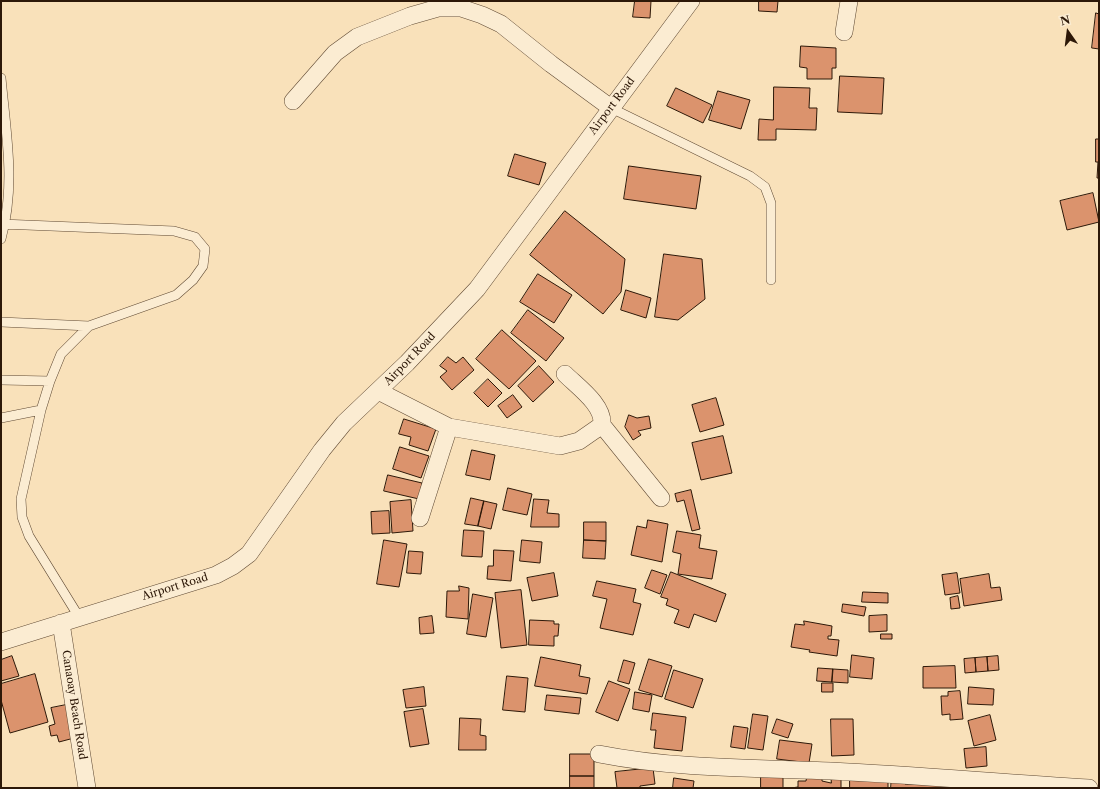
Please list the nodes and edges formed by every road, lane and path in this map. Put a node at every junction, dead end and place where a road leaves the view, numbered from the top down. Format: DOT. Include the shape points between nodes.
graph roads {
  1 [pos="691,1"];
  2 [pos="849,1"];
  3 [pos="844,32"];
  4 [pos="1,78"];
  5 [pos="293,101"];
  6 [pos="611,108"];
  7 [pos="3,224"];
  8 [pos="1,239"];
  9 [pos="771,280"];
  10 [pos="1,322"];
  11 [pos="89,326"];
  12 [pos="565,374"];
  13 [pos="1,380"];
  14 [pos="50,381"];
  15 [pos="378,392"];
  16 [pos="41,410"];
  17 [pos="1,418"];
  18 [pos="602,425"];
  19 [pos="449,427"];
  20 [pos="661,498"];
  21 [pos="420,518"];
  22 [pos="79,617"];
  23 [pos="61,623"];
  24 [pos="1,642"];
  25 [pos="599,754"];
  26 [pos="88,788"];
  27 [pos="1089,788"];
  1 -- 6 [label="street, Airport Road"];
  2 -- 3 [label="street"];
  4 -- 7 [label="lane" via="10,178 9,200"];
  5 -- 6 [label="street" via="335,53 357,37 438,8 461,8 501,24"];
  6 -- 9 [label="lane" via="750,176 765,187 771,203"];
  6 -- 15 [label="street, Airport Road" via="476,289"];
  7 -- 8 [label="lane"];
  7 -- 11 [label="lane" via="174,231 195,237 205,249 203,266 193,280 176,295"];
  10 -- 11 [label="lane"];
  11 -- 14 [label="lane" via="61,354"];
  12 -- 18 [label="street" via="594,404 601,414"];
  13 -- 14 [label="lane"];
  14 -- 16 [label="lane"];
  15 -- 19 [label="street"];
  15 -- 22 [label="street, Airport Road" via="344,422 249,554 216,575"];
  16 -- 17 [label="lane"];
  16 -- 22 [label="lane" via="21,499 22,517 29,536"];
  18 -- 19 [label="street" via="579,441 560,446"];
  18 -- 20 [label="street"];
  19 -- 21 [label="street"];
  22 -- 23 [label="street, Airport Road"];
  23 -- 24 [label="street, Airport Road"];
  23 -- 26 [label="street, Canaoay Beach Road"];
  25 -- 27 [label="street" via="671,763"];
}
